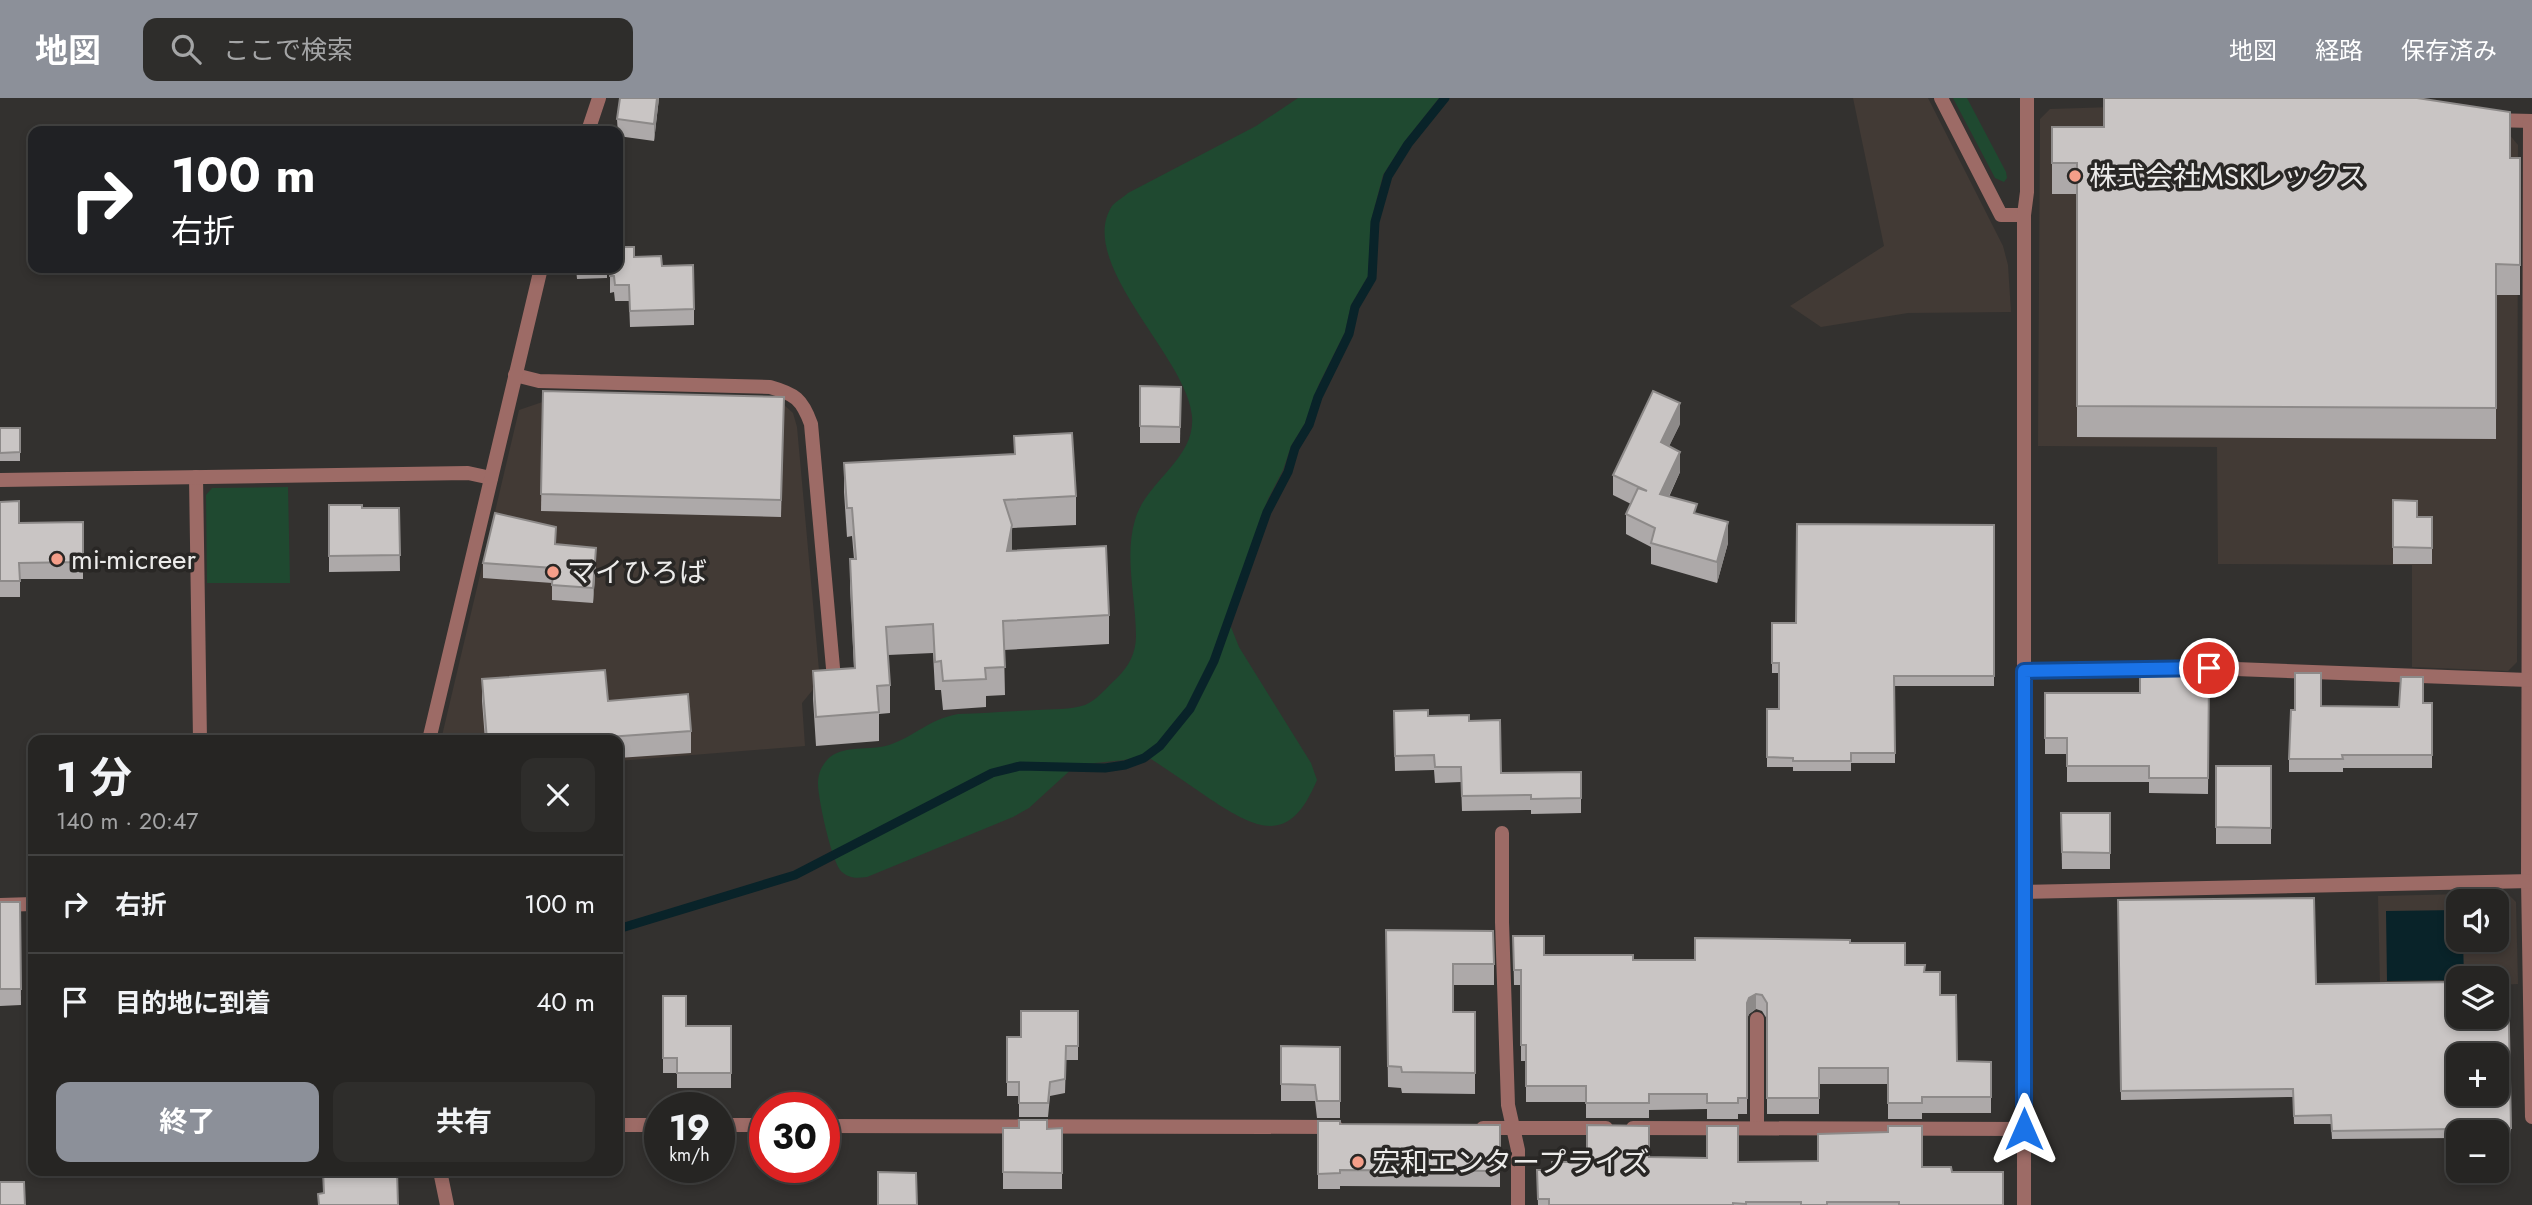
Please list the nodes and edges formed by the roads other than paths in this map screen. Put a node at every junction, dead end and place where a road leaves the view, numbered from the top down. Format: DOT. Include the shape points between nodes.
graph roads {
  1 [pos="599,98"];
  2 [pos="1941,98"];
  3 [pos="2027,98"];
  4 [pos="2481,119"];
  5 [pos="2531,121"];
  6 [pos="590,126"];
  7 [pos="2024,215"];
  8 [pos="540,273"];
  9 [pos="515,375"];
  10 [pos="196,477"];
  11 [pos="491,478"];
  12 [pos="0,480"];
  13 [pos="2024,671"];
  14 [pos="834,679"];
  15 [pos="2528,680"];
  16 [pos="200,735"];
  17 [pos="430,735"];
  18 [pos="1502,833"];
  19 [pos="2530,881"];
  20 [pos="2024,892"];
  21 [pos="28,904"];
  22 [pos="0,905"];
  23 [pos="1757,1019"];
  24 [pos="2532,1117"];
  25 [pos="623,1125"];
  26 [pos="644,1125"];
  27 [pos="840,1125"];
  28 [pos="1348,1127"];
  29 [pos="1471,1128"];
  30 [pos="1513,1128"];
  31 [pos="1757,1128"];
  32 [pos="2024,1129"];
  33 [pos="441,1176"];
  34 [pos="447,1205"];
  35 [pos="1518,1205"];
  36 [pos="2024,1205"];
  1 -- 6 [label="street"];
  2 -- 7 [label="street" via="2001,215"];
  3 -- 7 [label="street"];
  4 -- 5 [label="street"];
  5 -- 15 [label="street"];
  7 -- 13 [label="street"];
  8 -- 9 [label="street"];
  9 -- 11 [label="street"];
  9 -- 14 [label="street" via="539,381 770,387 790,392 804,405 811,424"];
  10 -- 11 [label="street" via="468,473"];
  10 -- 12 [label="street"];
  10 -- 16 [label="street"];
  11 -- 17 [label="street"];
  13 -- 15 [label="street" via="2209,668"];
  13 -- 20 [label="street"];
  15 -- 19 [label="street"];
  18 -- 30 [label="street" via="1508,1105"];
  19 -- 20 [label="street"];
  19 -- 24 [label="street"];
  20 -- 32 [label="street"];
  21 -- 22 [label="street"];
  23 -- 31 [label="street"];
  25 -- 26 [label="street"];
  27 -- 28 [label="street"];
  29 -- 30 [label="street"];
  30 -- 31 [label="street"];
  30 -- 35 [label="street" via="1518,1150"];
  31 -- 32 [label="street"];
  32 -- 36 [label="street"];
  33 -- 34 [label="street"];
}
